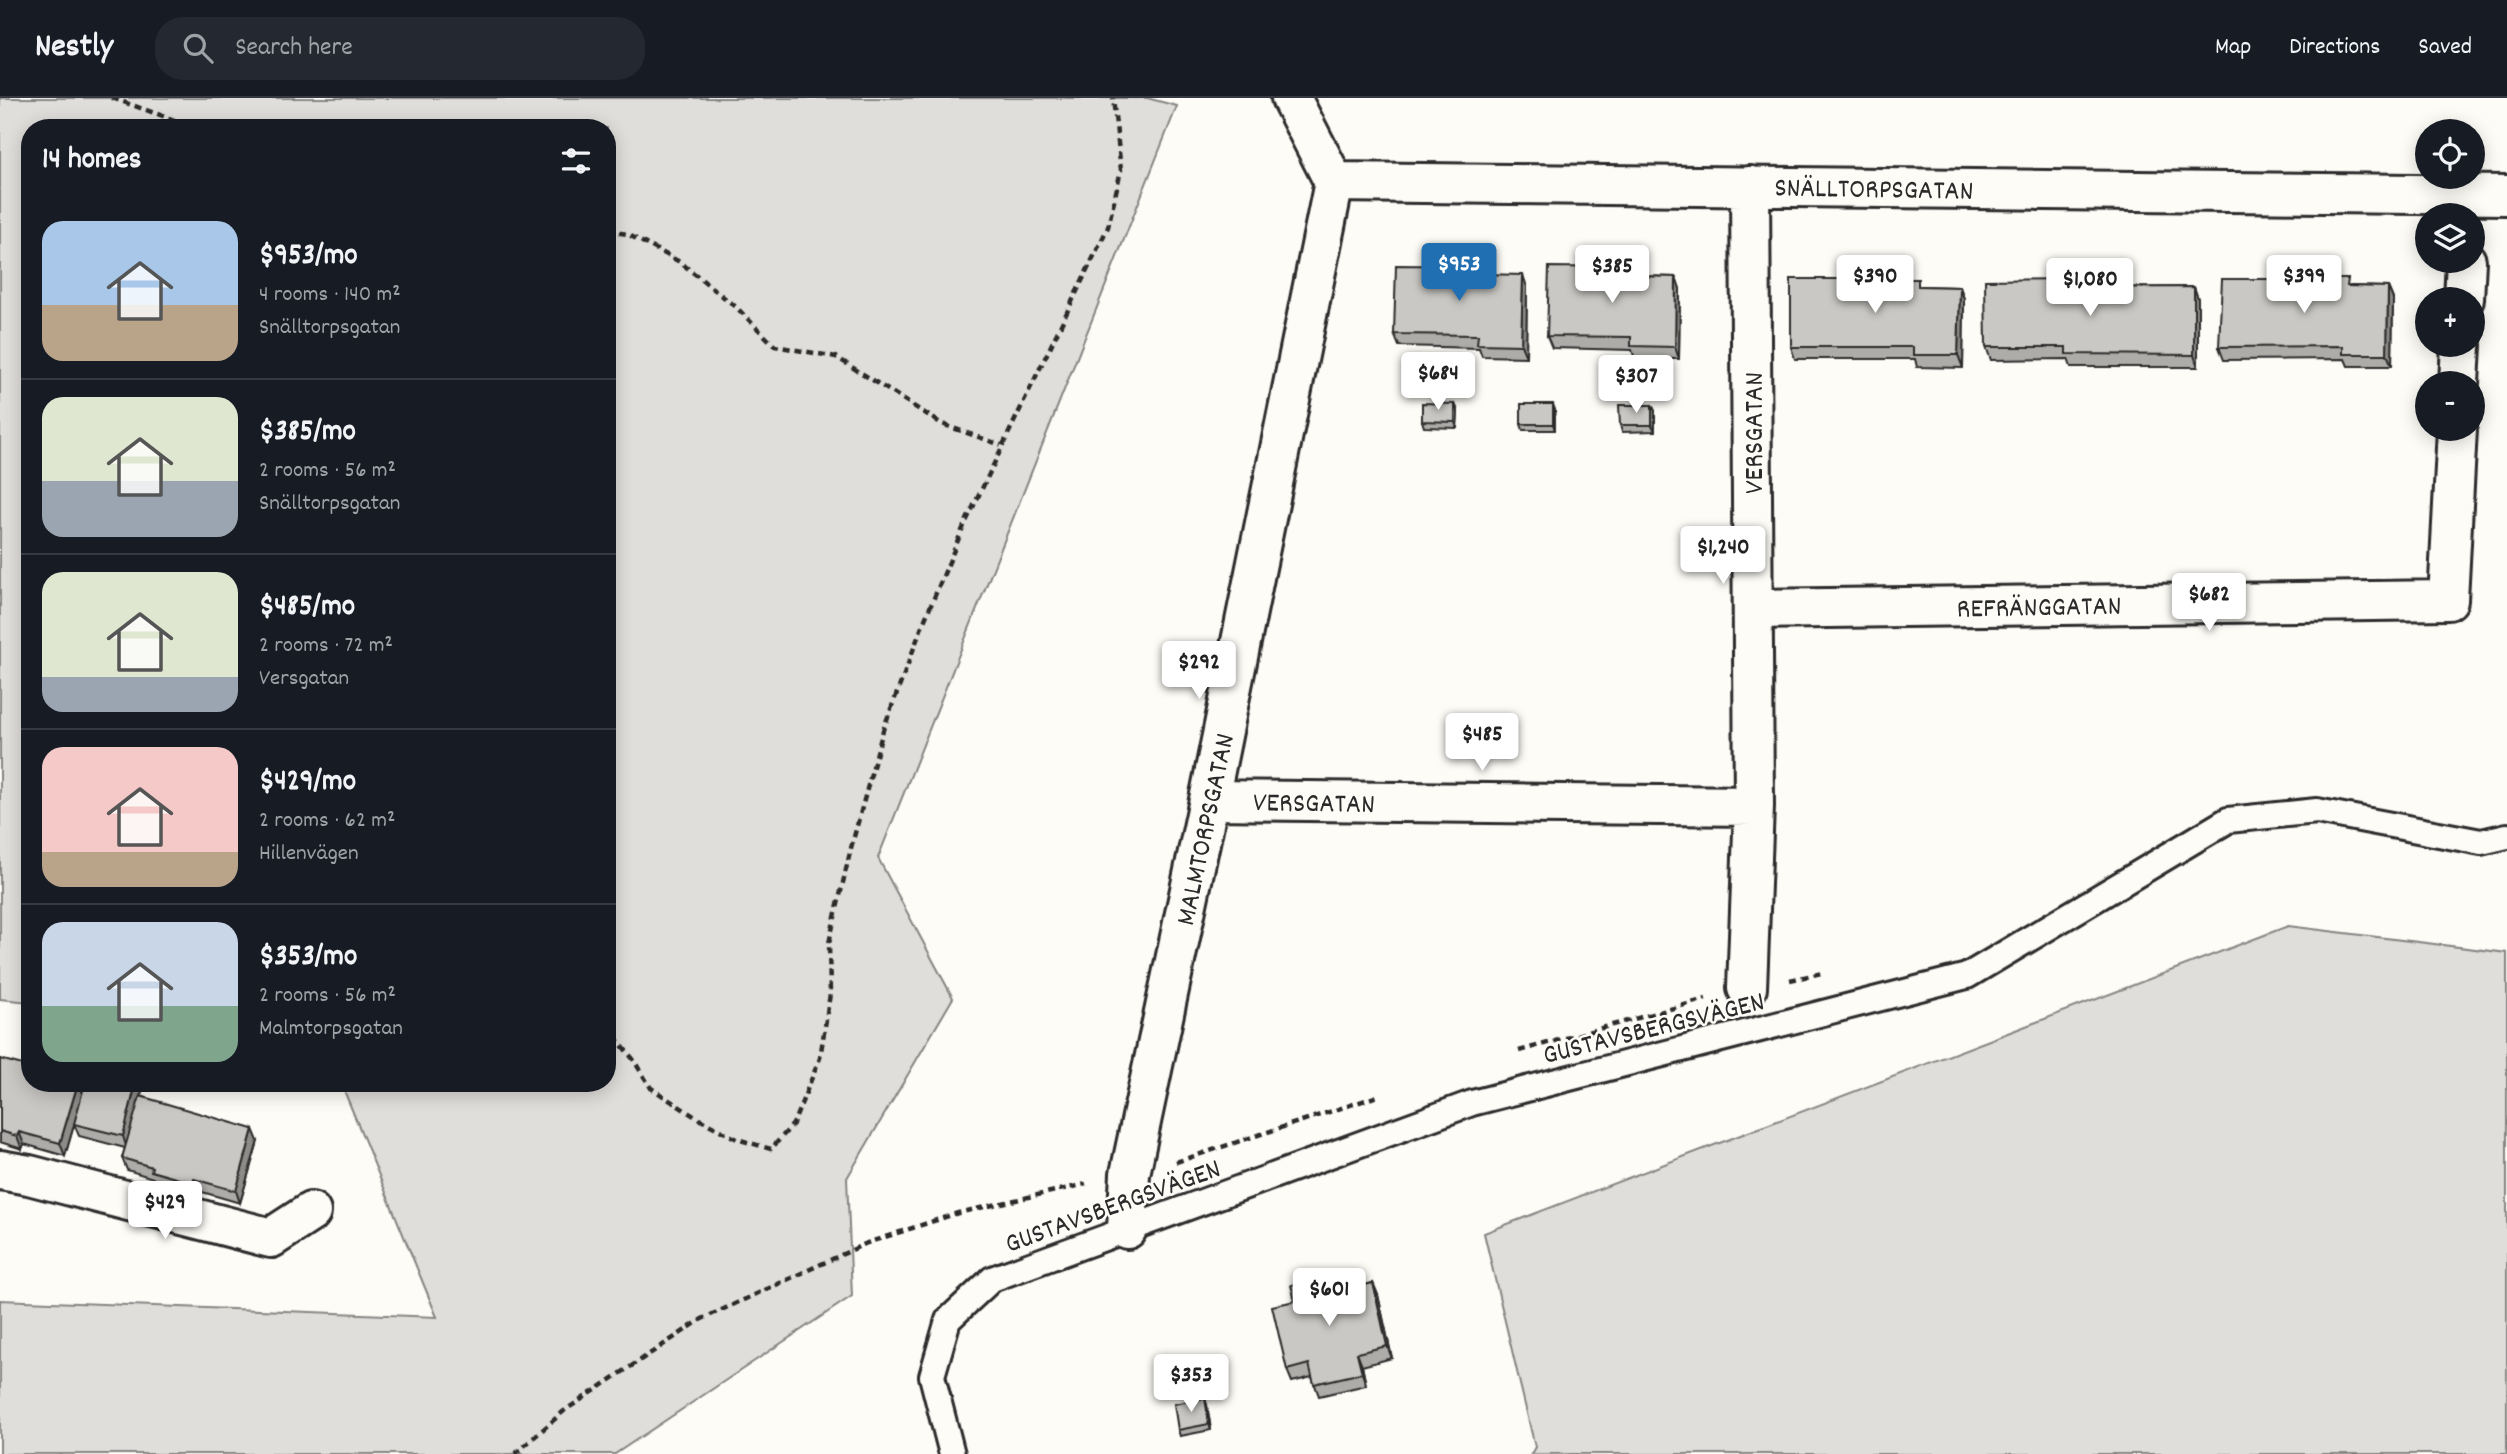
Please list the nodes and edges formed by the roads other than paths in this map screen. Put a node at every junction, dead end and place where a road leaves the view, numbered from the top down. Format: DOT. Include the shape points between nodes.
graph roads {
  1 [pos="1292,98"];
  2 [pos="1334,182"];
  3 [pos="1750,186"];
  4 [pos="2507,195"];
  5 [pos="2476,203"];
  6 [pos="2415,204"];
  7 [pos="2456,441"];
  8 [pos="1753,609"];
  9 [pos="1209,800"];
  10 [pos="1754,806"];
  11 [pos="2507,836"];
  12 [pos="1747,988"];
  13 [pos="0,1170"];
  14 [pos="312,1212"];
  15 [pos="1127,1229"];
  16 [pos="952,1454"];
  1 -- 2 [label="street"];
  2 -- 3 [label="street, SNÄLLTORPSGATAN"];
  2 -- 9 [label="street, MALMTORPSGATAN"];
  3 -- 6 [label="street, SNÄLLTORPSGATAN"];
  3 -- 8 [label="street, VERSGATAN"];
  4 -- 5 [label="street, SNÄLLTORPSGATAN"];
  7 -- 8 [label="street, REFRÄNGGATAN" via="2448,600"];
  8 -- 10 [label="street, VERSGATAN"];
  9 -- 10 [label="street, VERSGATAN"];
  9 -- 15 [label="street, MALMTORPSGATAN" via="1130,1174"];
  10 -- 12 [label="street, VERSGATAN"];
  11 -- 15 [label="lane, GUSTAVSBERGSVÄGEN" via="2481,842 2317,811 2228,820 1967,976 1472,1103"];
  13 -- 14 [label="street" via="271,1238"];
  15 -- 16 [label="lane, GUSTAVSBERGSVÄGEN" via="992,1279 948,1320 932,1376"];
}
